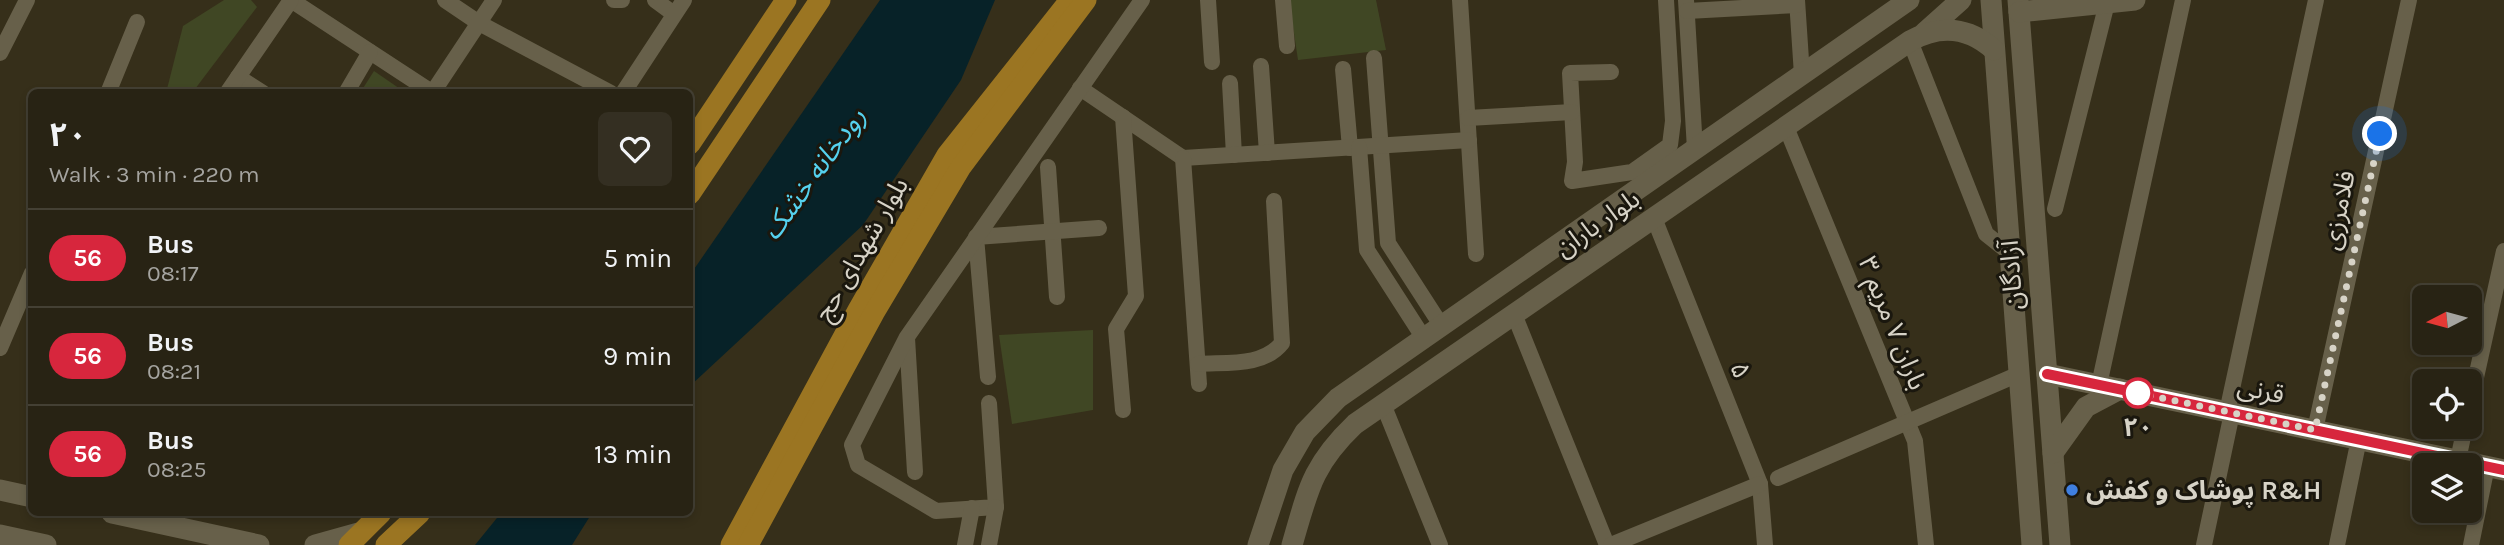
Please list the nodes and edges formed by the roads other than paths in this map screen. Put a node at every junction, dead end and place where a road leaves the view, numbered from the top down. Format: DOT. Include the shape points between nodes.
graph roads {
  1 [pos="27,0"];
  2 [pos="291,0"];
  3 [pos="445,0"];
  4 [pos="494,0"];
  5 [pos="614,0"];
  6 [pos="622,0"];
  7 [pos="655,0"];
  8 [pos="684,0"];
  9 [pos="820,0"];
  10 [pos="1070,0"];
  11 [pos="1086,0"];
  12 [pos="1142,0"];
  13 [pos="1208,0"];
  14 [pos="1283,0"];
  15 [pos="1460,0"];
  16 [pos="1666,0"];
  17 [pos="1909,0"];
  18 [pos="1961,0"];
  19 [pos="1991,0"];
  20 [pos="2135,0"];
  21 [pos="2183,0"];
  22 [pos="2316,0"];
  23 [pos="2409,0"];
  24 [pos="1797,2"];
  25 [pos="2107,3"];
  26 [pos="783,4"];
  27 [pos="2051,4"];
  28 [pos="1686,6"];
  29 [pos="2019,6"];
  30 [pos="674,15"];
  31 [pos="137,22"];
  32 [pos="479,23"];
  33 [pos="799,30"];
  34 [pos="1916,38"];
  35 [pos="1287,46"];
  36 [pos="1994,50"];
  37 [pos="370,52"];
  38 [pos="0,53"];
  39 [pos="1374,58"];
  40 [pos="1212,62"];
  41 [pos="1261,66"];
  42 [pos="1343,69"];
  43 [pos="1611,72"];
  44 [pos="1802,75"];
  45 [pos="238,77"];
  46 [pos="1230,83"];
  47 [pos="1080,88"];
  48 [pos="110,89"];
  49 [pos="230,89"];
  50 [pos="257,89"];
  51 [pos="348,89"];
  52 [pos="428,89"];
  53 [pos="435,89"];
  54 [pos="603,89"];
  55 [pos="626,89"];
  56 [pos="1572,112"];
  57 [pos="1123,117"];
  58 [pos="1468,118"];
  59 [pos="1786,127"];
  60 [pos="693,139"];
  61 [pos="1469,140"];
  62 [pos="1380,146"];
  63 [pos="1354,147"];
  64 [pos="1695,149"];
  65 [pos="1267,153"];
  66 [pos="1234,155"];
  67 [pos="1183,158"];
  68 [pos="1048,167"];
  69 [pos="693,189"];
  70 [pos="2033,194"];
  71 [pos="2006,196"];
  72 [pos="1274,201"];
  73 [pos="2055,209"];
  74 [pos="1654,218"];
  75 [pos="1099,228"];
  76 [pos="1051,232"];
  77 [pos="976,237"];
  78 [pos="2504,251"];
  79 [pos="2010,253"];
  80 [pos="1476,254"];
  81 [pos="28,282"];
  82 [pos="1057,297"];
  83 [pos="1514,314"];
  84 [pos="1441,325"];
  85 [pos="1423,337"];
  86 [pos="907,338"];
  87 [pos="0,348"];
  88 [pos="1198,364"];
  89 [pos="2478,369"];
  90 [pos="2019,374"];
  91 [pos="2047,374"];
  92 [pos="988,377"];
  93 [pos="1199,384"];
  94 [pos="2099,384"];
  95 [pos="2120,389"];
  96 [pos="989,403"];
  97 [pos="1383,404"];
  98 [pos="1123,410"];
  99 [pos="2230,412"];
  100 [pos="1908,423"];
  101 [pos="2315,430"];
  102 [pos="2359,439"];
  103 [pos="2053,453"];
  104 [pos="2425,453"];
  105 [pos="2496,468"];
  106 [pos="915,472"];
  107 [pos="1778,478"];
  108 [pos="1760,484"];
  109 [pos="0,490"];
  110 [pos="28,496"];
  111 [pos="996,507"];
  112 [pos="972,508"];
  113 [pos="130,516"];
  114 [pos="378,516"];
  115 [pos="417,516"];
  116 [pos="3,539"];
  117 [pos="354,539"];
  118 [pos="232,541"];
  119 [pos="46,545"];
  120 [pos="259,545"];
  121 [pos="315,545"];
  122 [pos="386,545"];
  123 [pos="731,545"];
  124 [pos="748,545"];
  125 [pos="965,545"];
  126 [pos="989,545"];
  127 [pos="1258,545"];
  128 [pos="1292,545"];
  129 [pos="1440,545"];
  130 [pos="1609,545"];
  131 [pos="1765,545"];
  132 [pos="1926,545"];
  133 [pos="2032,545"];
  134 [pos="2060,545"];
  135 [pos="2204,545"];
  136 [pos="2337,545"];
  137 [pos="2471,545"];
  1 -- 38 [label="street"];
  2 -- 37 [label="street"];
  2 -- 45 [label="street"];
  3 -- 32 [label="street"];
  4 -- 32 [label="street"];
  5 -- 6 [label="street"];
  7 -- 30 [label="street"];
  8 -- 30 [label="street"];
  9 -- 33 [label="main road"];
  10 -- 123 [label="main road, بلوار شهدای حج" via="947,155"];
  11 -- 124 [label="main road, بلوار شهدای حج" via="961,167 874,313"];
  12 -- 47 [label="street"];
  13 -- 40 [label="street"];
  14 -- 35 [label="street"];
  15 -- 58 [label="street"];
  16 -- 56 [label="street" via="1673,121 1670,145 1632,172 1572,181"];
  17 -- 44 [label="street, بلوار باران"];
  18 -- 34 [label="street"];
  19 -- 36 [label="street, آزادگان"];
  20 -- 25 [label="street"];
  21 -- 94 [label="street"];
  22 -- 99 [label="street"];
  23 -- 101 [label="street, فلامرزی"];
  24 -- 28 [label="street"];
  24 -- 44 [label="street"];
  25 -- 27 [label="street"];
  25 -- 73 [label="street"];
  26 -- 33 [label="main road"];
  26 -- 60 [label="main road"];
  27 -- 29 [label="street"];
  28 -- 64 [label="street"];
  29 -- 70 [label="street, آزادگان"];
  30 -- 55 [label="street"];
  31 -- 48 [label="street"];
  32 -- 53 [label="street"];
  32 -- 54 [label="street"];
  33 -- 69 [label="main road"];
  34 -- 36 [label="street, بلوار باران" via="1958,30 1978,35"];
  34 -- 59 [label="street, بلوار باران"];
  34 -- 79 [label="street" via="1986,234"];
  36 -- 71 [label="street, آزادگان"];
  37 -- 51 [label="street"];
  37 -- 52 [label="street"];
  39 -- 62 [label="street"];
  41 -- 65 [label="street"];
  42 -- 63 [label="street"];
  43 -- 56 [label="street" via="1570,73"];
  44 -- 64 [label="street, بلوار باران"];
  45 -- 49 [label="street"];
  45 -- 50 [label="street"];
  46 -- 66 [label="street"];
  47 -- 57 [label="street"];
  47 -- 77 [label="street"];
  56 -- 58 [label="street"];
  57 -- 67 [label="street"];
  57 -- 98 [label="street" via="1136,296 1116,329"];
  58 -- 61 [label="street"];
  59 -- 74 [label="street, بلوار باران"];
  59 -- 100 [label="street, باران ۷ مریم ۳"];
  61 -- 62 [label="street"];
  61 -- 80 [label="street"];
  62 -- 63 [label="street"];
  62 -- 84 [label="street" via="1388,243"];
  63 -- 65 [label="street"];
  63 -- 85 [label="street" via="1367,250"];
  64 -- 84 [label="street, بلوار باران"];
  65 -- 66 [label="street"];
  66 -- 67 [label="street"];
  67 -- 88 [label="street"];
  68 -- 76 [label="street"];
  70 -- 71 [label="street"];
  70 -- 91 [label="street, آزادگان"];
  71 -- 79 [label="street, آزادگان"];
  72 -- 88 [label="street" via="1282,343 1272,355 1259,360"];
  74 -- 83 [label="street, بلوار باران"];
  74 -- 108 [label="street, ۵"];
  75 -- 76 [label="street"];
  76 -- 77 [label="street"];
  76 -- 82 [label="street"];
  77 -- 86 [label="street"];
  77 -- 92 [label="street"];
  78 -- 89 [label="street"];
  79 -- 90 [label="street, آزادگان"];
  81 -- 87 [label="street"];
  83 -- 97 [label="street, بلوار باران"];
  83 -- 130 [label="street"];
  84 -- 85 [label="street, بلوار باران"];
  85 -- 127 [label="street, بلوار باران" via="1338,398 1305,432 1283,470"];
  86 -- 106 [label="street"];
  86 -- 112 [label="street" via="856,436 853,456 864,469 936,511"];
  88 -- 93 [label="street"];
  90 -- 100 [label="street"];
  90 -- 133 [label="street, آزادگان"];
  91 -- 94 [label="street, قرنی"];
  91 -- 103 [label="street, آزادگان"];
  94 -- 95 [label="street, قرنی"];
  95 -- 99 [label="street, قرنی"];
  95 -- 103 [label="street" via="2086,407"];
  96 -- 111 [label="street"];
  97 -- 128 [label="street, بلوار باران" via="1331,447 1311,478"];
  97 -- 129 [label="street"];
  99 -- 101 [label="street, قرنی"];
  99 -- 135 [label="street"];
  100 -- 107 [label="street"];
  100 -- 132 [label="street, باران ۷ مریم ۳" via="1915,441"];
  101 -- 102 [label="street, قرنی"];
  102 -- 104 [label="street, قرنی"];
  102 -- 136 [label="street"];
  103 -- 134 [label="street, آزادگان"];
  105 -- 137 [label="street"];
  108 -- 130 [label="street"];
  108 -- 131 [label="street, ۵"];
  109 -- 110 [label="street"];
  111 -- 112 [label="street"];
  111 -- 126 [label="street"];
  112 -- 125 [label="street"];
  113 -- 118 [label="street"];
  114 -- 117 [label="main road"];
  115 -- 122 [label="main road"];
  116 -- 119 [label="street"];
  117 -- 121 [label="street"];
  118 -- 120 [label="street"];
}
